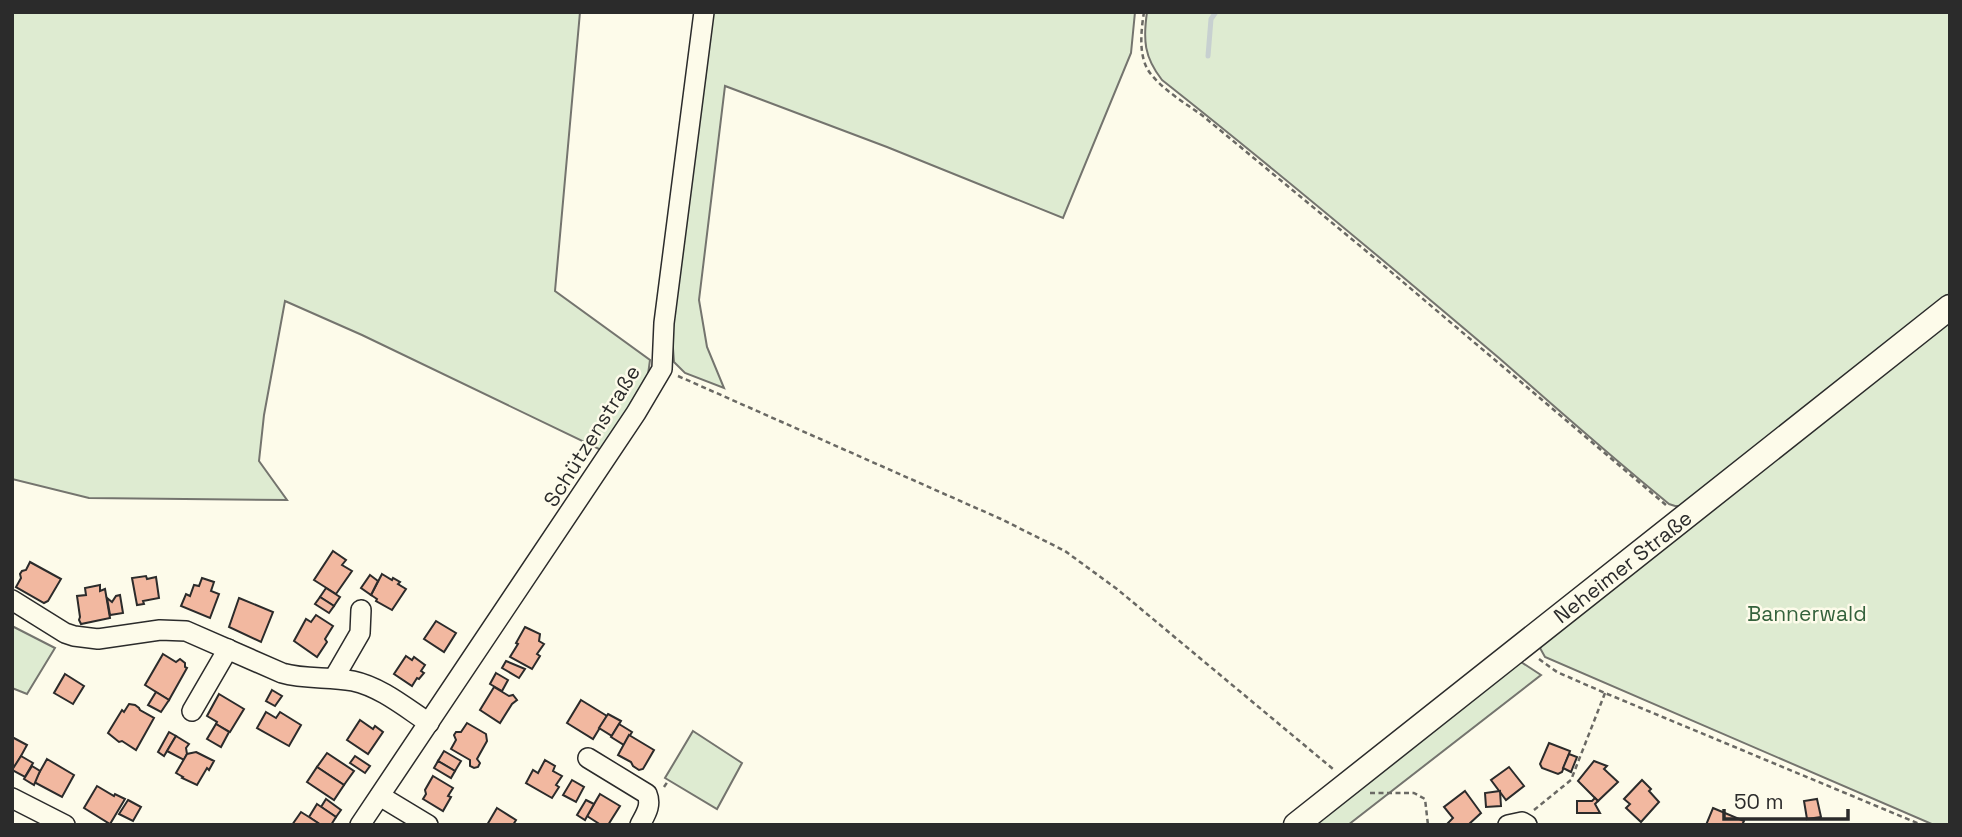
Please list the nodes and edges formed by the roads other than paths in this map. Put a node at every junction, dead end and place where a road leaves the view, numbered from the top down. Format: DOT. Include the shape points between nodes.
graph roads {
  1 [pos="704,12"];
  2 [pos="1950,307"];
  3 [pos="12,600"];
  4 [pos="361,610"];
  5 [pos="228,649"];
  6 [pos="334,678"];
  7 [pos="191,711"];
  8 [pos="429,723"];
  9 [pos="588,758"];
  10 [pos="380,796"];
  11 [pos="13,801"];
  12 [pos="65,825"];
  13 [pos="360,825"];
  14 [pos="428,825"];
  15 [pos="639,825"];
  16 [pos="1296,825"];
  1 -- 8 [label="street, Schützenstraße" via="662,369"];
  2 -- 16 [label="main road, Neheimer Straße"];
  3 -- 5 [label="street" via="74,636 98,639 186,631"];
  4 -- 6 [label="street" via="360,633"];
  5 -- 6 [label="street" via="290,676"];
  5 -- 7 [label="street"];
  6 -- 8 [label="street" via="376,689"];
  8 -- 10 [label="street, Schützenstraße"];
  9 -- 15 [label="street" via="647,794 648,810"];
  10 -- 13 [label="street, Schützenstraße"];
  10 -- 14 [label="street"];
  11 -- 12 [label="street"];
}
